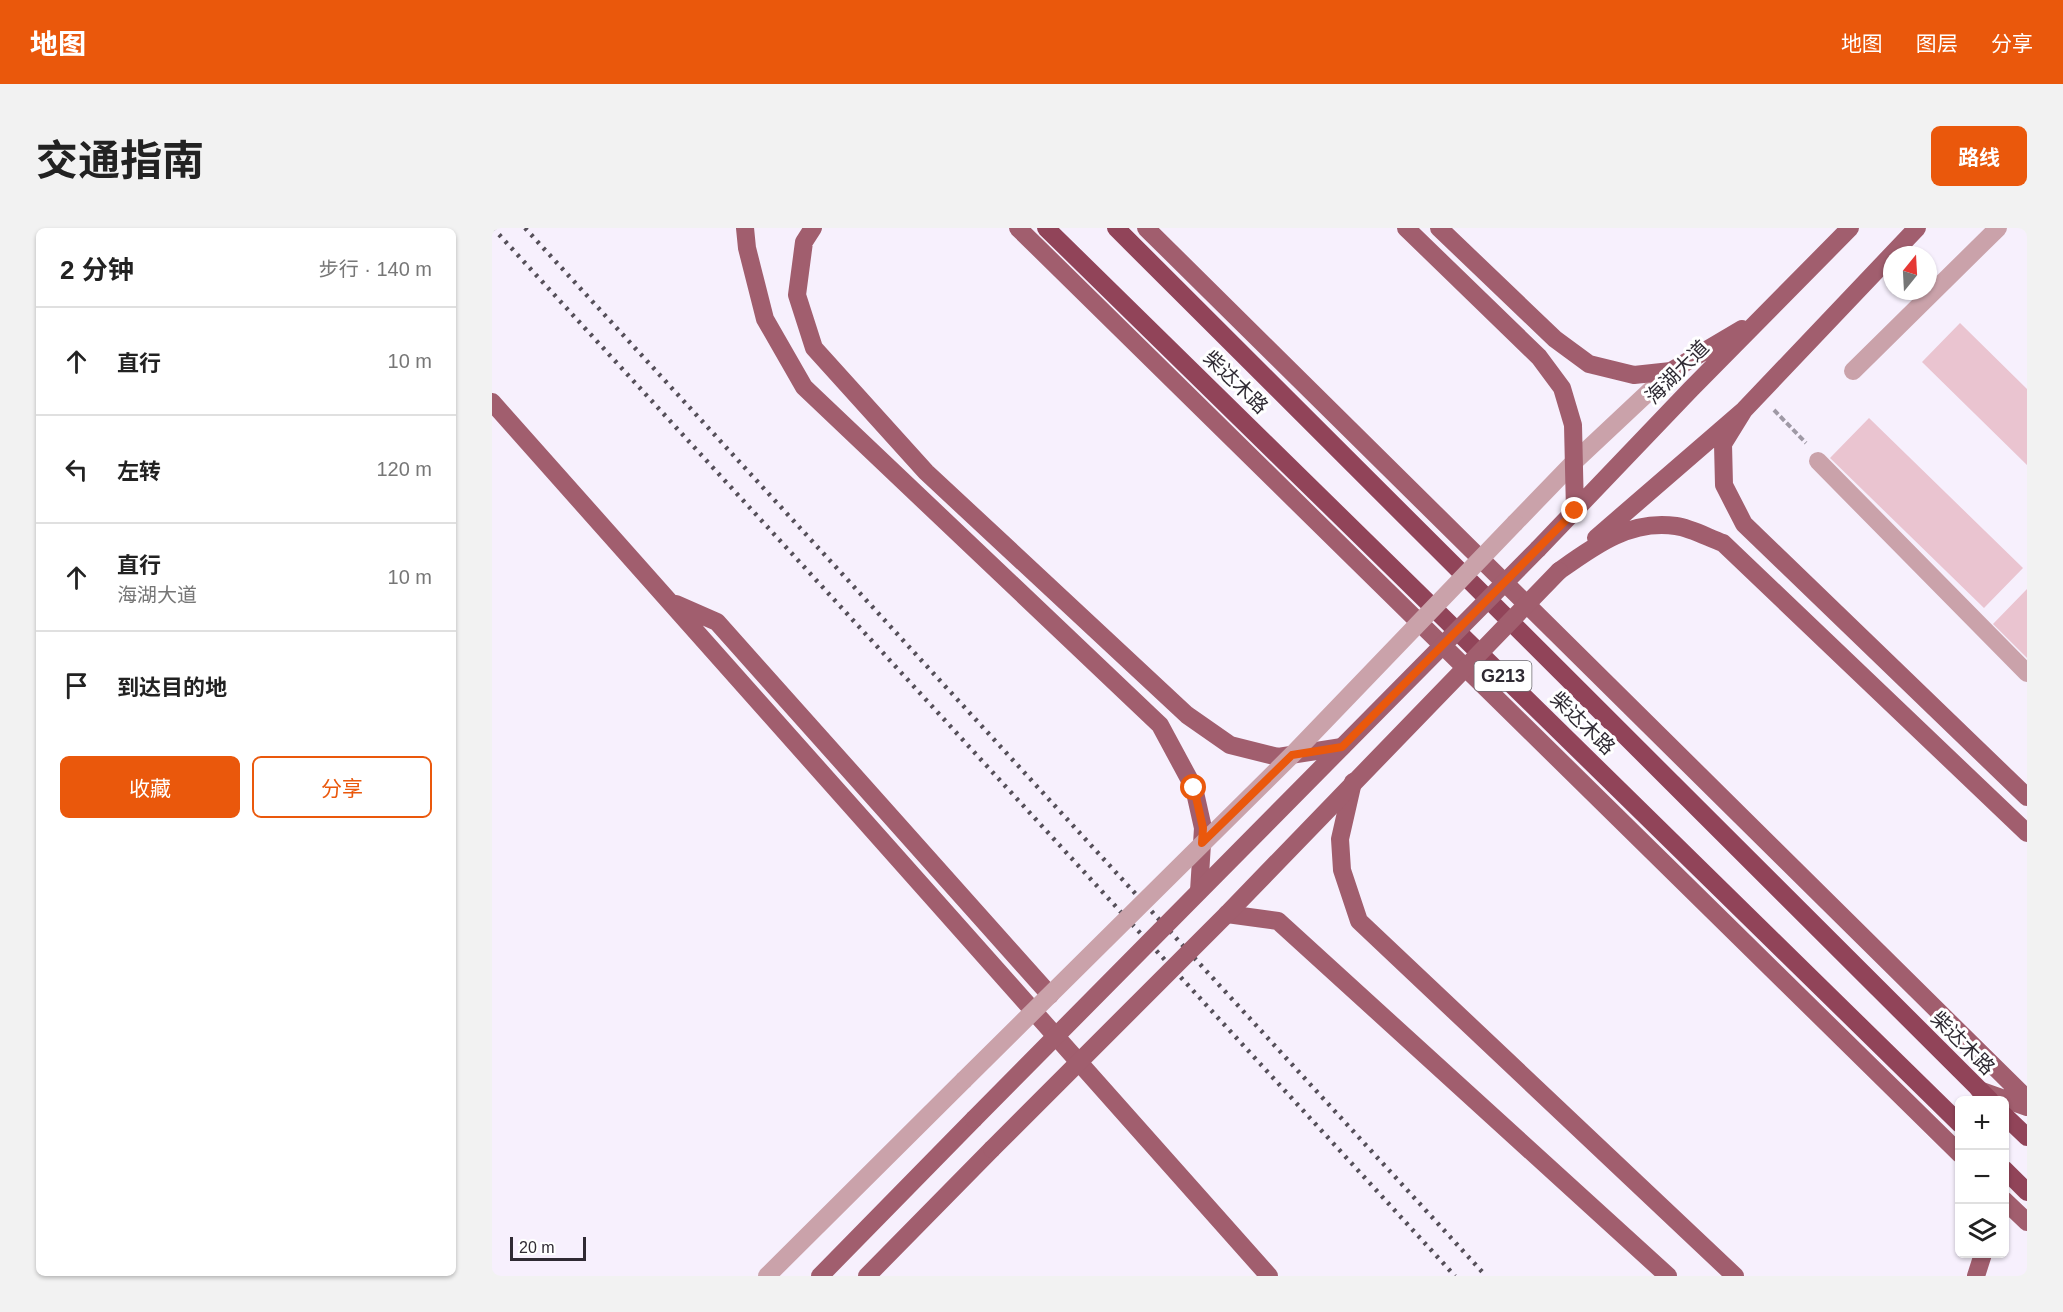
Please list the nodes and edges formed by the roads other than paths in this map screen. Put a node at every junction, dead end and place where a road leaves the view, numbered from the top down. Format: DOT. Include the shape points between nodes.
graph roads {
  1 [pos="745,228"];
  2 [pos="813,228"];
  3 [pos="1018,228"];
  4 [pos="1046,228"];
  5 [pos="1116,228"];
  6 [pos="1146,228"];
  7 [pos="1406,228"];
  8 [pos="1439,228"];
  9 [pos="1850,228"];
  10 [pos="1917,228"];
  11 [pos="1998,228"];
  12 [pos="1767,314"];
  13 [pos="1671,371"];
  14 [pos="1853,371"];
  15 [pos="492,402"];
  16 [pos="1743,410"];
  17 [pos="1818,461"];
  18 [pos="1574,462"];
  19 [pos="1575,511"];
  20 [pos="1559,571"];
  21 [pos="671,602"];
  22 [pos="2027,673"];
  23 [pos="1342,747"];
  24 [pos="1292,755"];
  25 [pos="1353,782"];
  26 [pos="2027,797"];
  27 [pos="2027,833"];
  28 [pos="1202,843"];
  29 [pos="1199,891"];
  30 [pos="1227,915"];
  31 [pos="1050,994"];
  32 [pos="1984,1095"];
  33 [pos="2027,1099"];
  34 [pos="2027,1107"];
  35 [pos="2009,1120"];
  36 [pos="1955,1121"];
  37 [pos="2027,1137"];
  38 [pos="1955,1150"];
  39 [pos="2009,1174"];
  40 [pos="2027,1192"];
  41 [pos="2008,1204"];
  42 [pos="2027,1222"];
  43 [pos="1982,1258"];
  44 [pos="767,1276"];
  45 [pos="820,1276"];
  46 [pos="867,1276"];
  47 [pos="1269,1276"];
  48 [pos="1668,1276"];
  49 [pos="1735,1276"];
  50 [pos="1976,1276"];
  1 -- 28 [label="main road" via="765,319 804,387 1160,725 1194,788 1203,828"];
  2 -- 24 [label="main road" via="804,242 797,294 814,348 927,472 1187,715 1230,745 1278,757"];
  3 -- 38 [label="main road"];
  4 -- 36 [label="highway, 柴达木路 / G213"];
  5 -- 32 [label="highway, 柴达木路 / G213"];
  6 -- 33 [label="main road"];
  7 -- 18 [label="main road" via="1539,357 1562,388 1574,425"];
  8 -- 13 [label="main road" via="1555,339 1589,364 1634,375"];
  9 -- 12 [label="main road, 海湖大道"];
  10 -- 16 [label="main road"];
  11 -- 14 [label="street"];
  12 -- 13 [label="main road"];
  12 -- 19 [label="main road, 海湖大道"];
  13 -- 18 [label="street"];
  15 -- 21 [label="main road"];
  16 -- 20 [label="main road"];
  16 -- 26 [label="main road" via="1723,444 1724,485 1744,524"];
  17 -- 22 [label="street"];
  18 -- 19 [label="main road"];
  18 -- 24 [label="street, bridge"];
  19 -- 23 [label="main road, 海湖大道, bridge"];
  20 -- 25 [label="main road, bridge"];
  20 -- 27 [label="main road" via="1602,540 1641,526 1677,526 1723,543"];
  21 -- 31 [label="main road" via="717,622"];
  21 -- 47 [label="main road"];
  23 -- 24 [label="main road"];
  23 -- 29 [label="main road, 海湖大道, bridge"];
  24 -- 28 [label="street, bridge"];
  25 -- 30 [label="main road, bridge"];
  25 -- 49 [label="main road" via="1340,838 1342,870 1359,921"];
  28 -- 29 [label="main road"];
  28 -- 31 [label="street, bridge"];
  29 -- 45 [label="main road, 海湖大道, bridge"];
  30 -- 46 [label="main road, bridge"];
  30 -- 48 [label="main road" via="1278,921"];
  31 -- 44 [label="street, bridge"];
  32 -- 34 [label="main road"];
  35 -- 37 [label="highway"];
  39 -- 40 [label="highway"];
  41 -- 42 [label="main road"];
  43 -- 50 [label="main road"];
}
